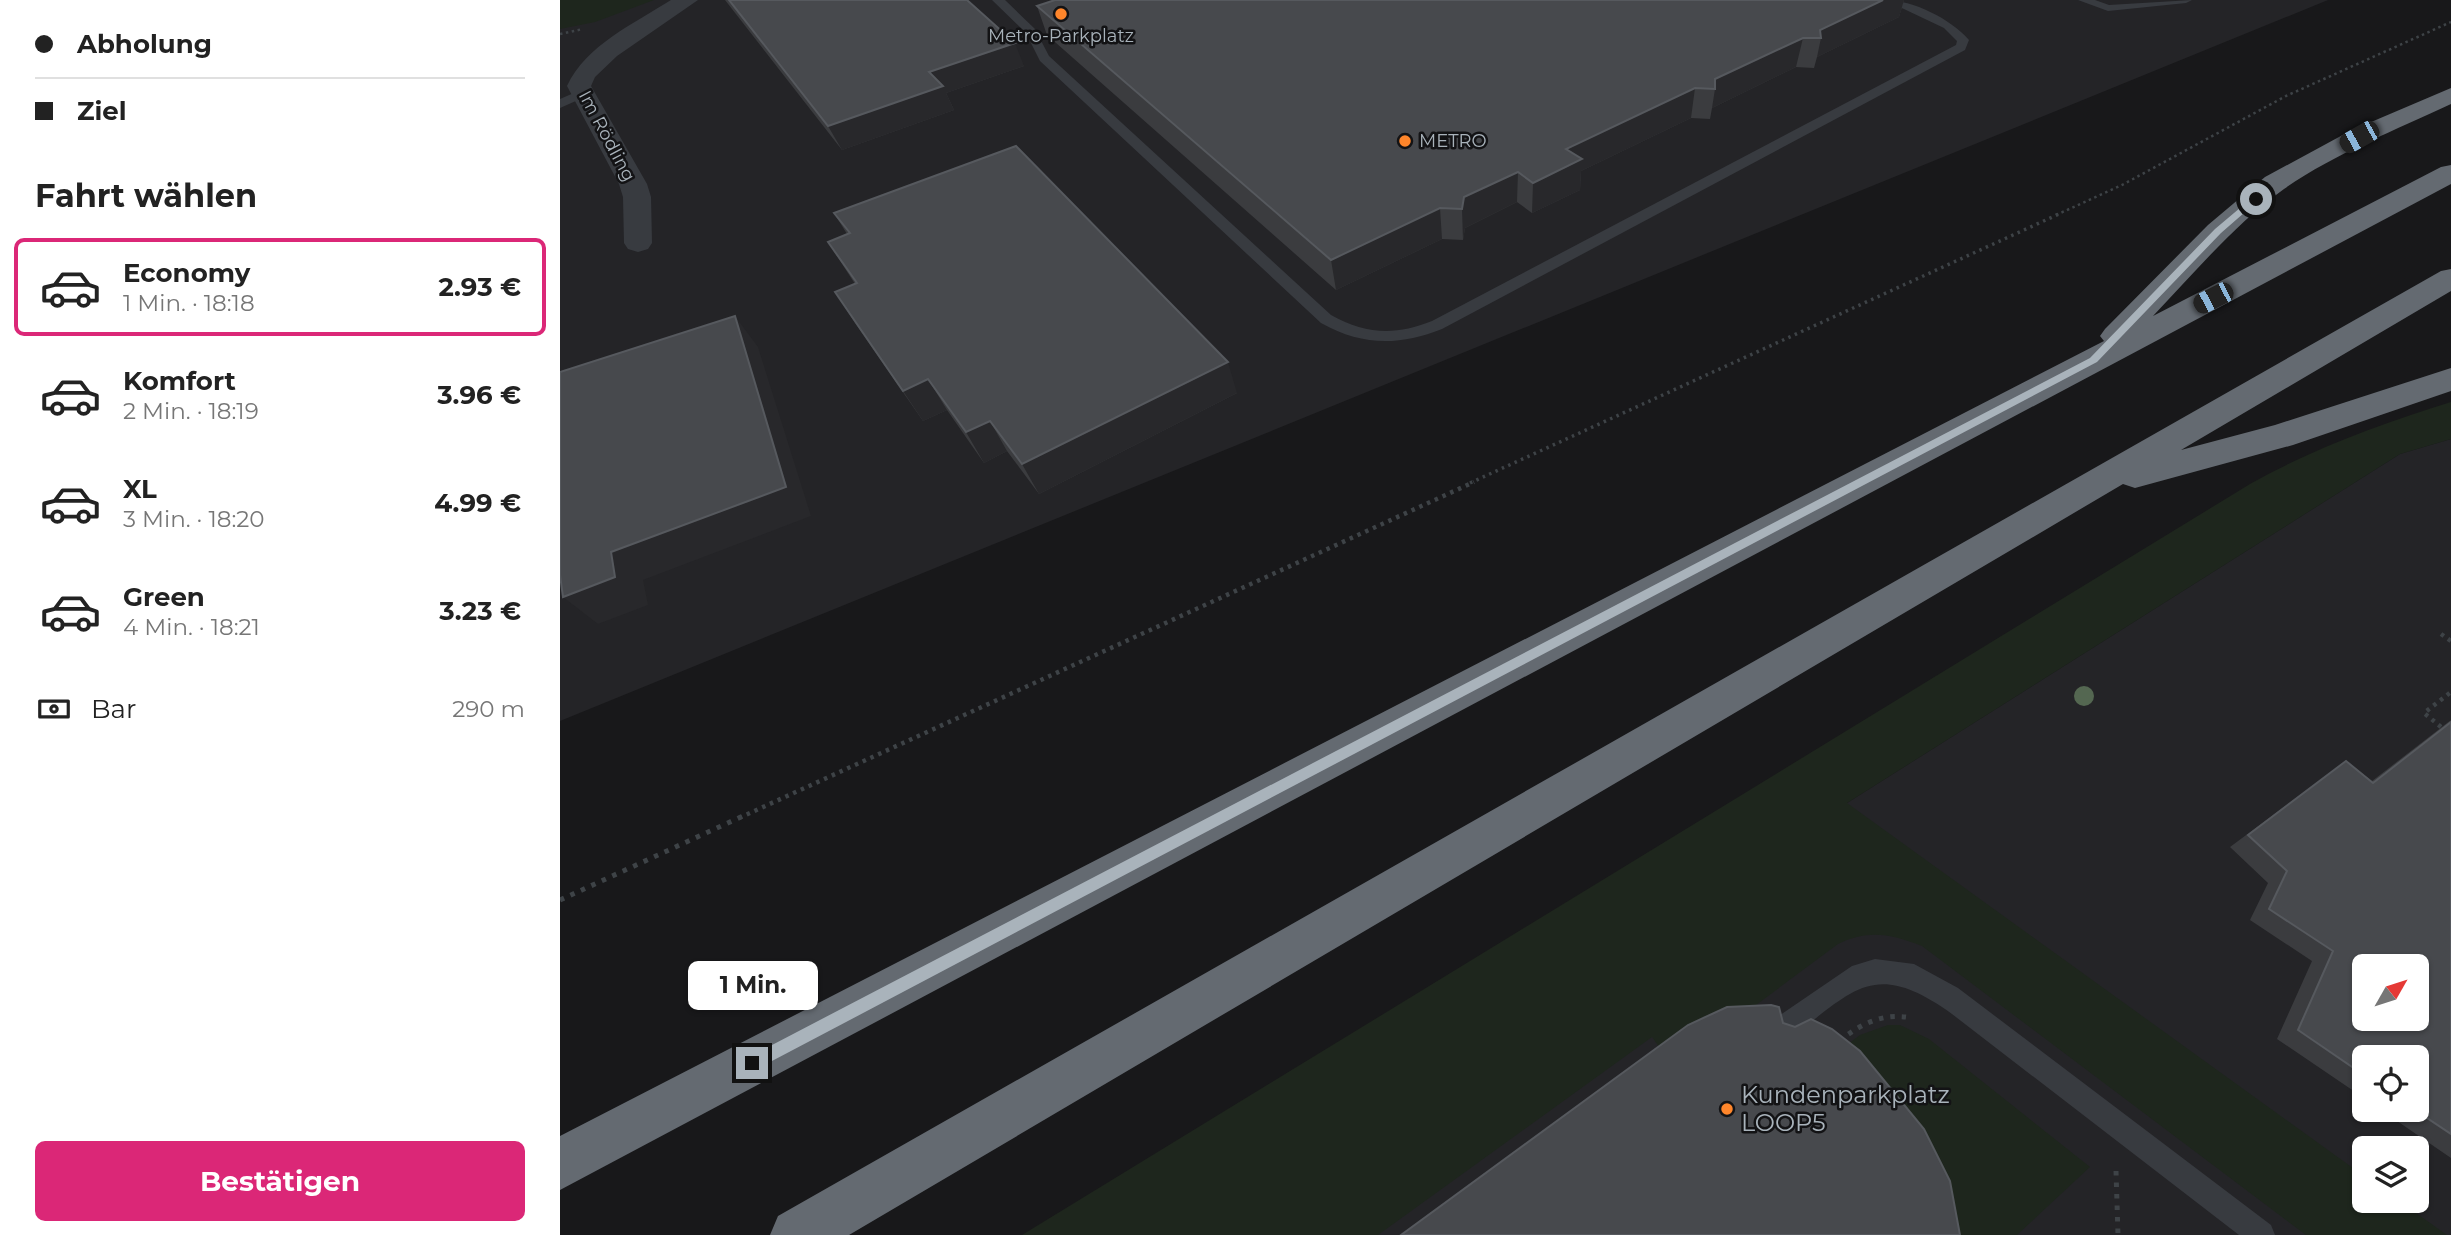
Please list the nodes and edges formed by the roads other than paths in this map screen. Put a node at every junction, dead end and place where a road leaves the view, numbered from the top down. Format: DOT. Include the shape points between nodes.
graph roads {
  1 [pos="687,0"];
  2 [pos="998,0"];
  3 [pos="1891,0"];
  4 [pos="2084,0"];
  5 [pos="2186,0"];
  6 [pos="583,93"];
  7 [pos="2451,95"];
  8 [pos="560,104"];
  9 [pos="2451,173"];
  10 [pos="638,243"];
  11 [pos="2451,278"];
  12 [pos="2094,360"];
  13 [pos="2451,379"];
  14 [pos="2086,488"];
  15 [pos="1773,1035"];
  16 [pos="560,1164"];
  17 [pos="797,1235"];
  18 [pos="2261,1235"];
  1 -- 6 [label="street, Im Rödling" via="597,61 580,78"];
  2 -- 3 [label="lane" via="1031,31 1044,58 1326,319 1352,333 1384,340 1437,326 1961,47 1963,40 1948,26"];
  4 -- 5 [label="lane" via="2125,8"];
  6 -- 8 [label="lane"];
  6 -- 10 [label="street, Im Rödling" via="633,184"];
  7 -- 12 [label="highway" via="2359,137 2275,183 2218,231"];
  9 -- 12 [label="highway"];
  11 -- 14 [label="highway"];
  12 -- 16 [label="highway"];
  13 -- 14 [label="highway" via="2281,436"];
  14 -- 17 [label="highway"];
  15 -- 18 [label="lane" via="1860,974 1885,969 1913,975 1961,1005"];
}
